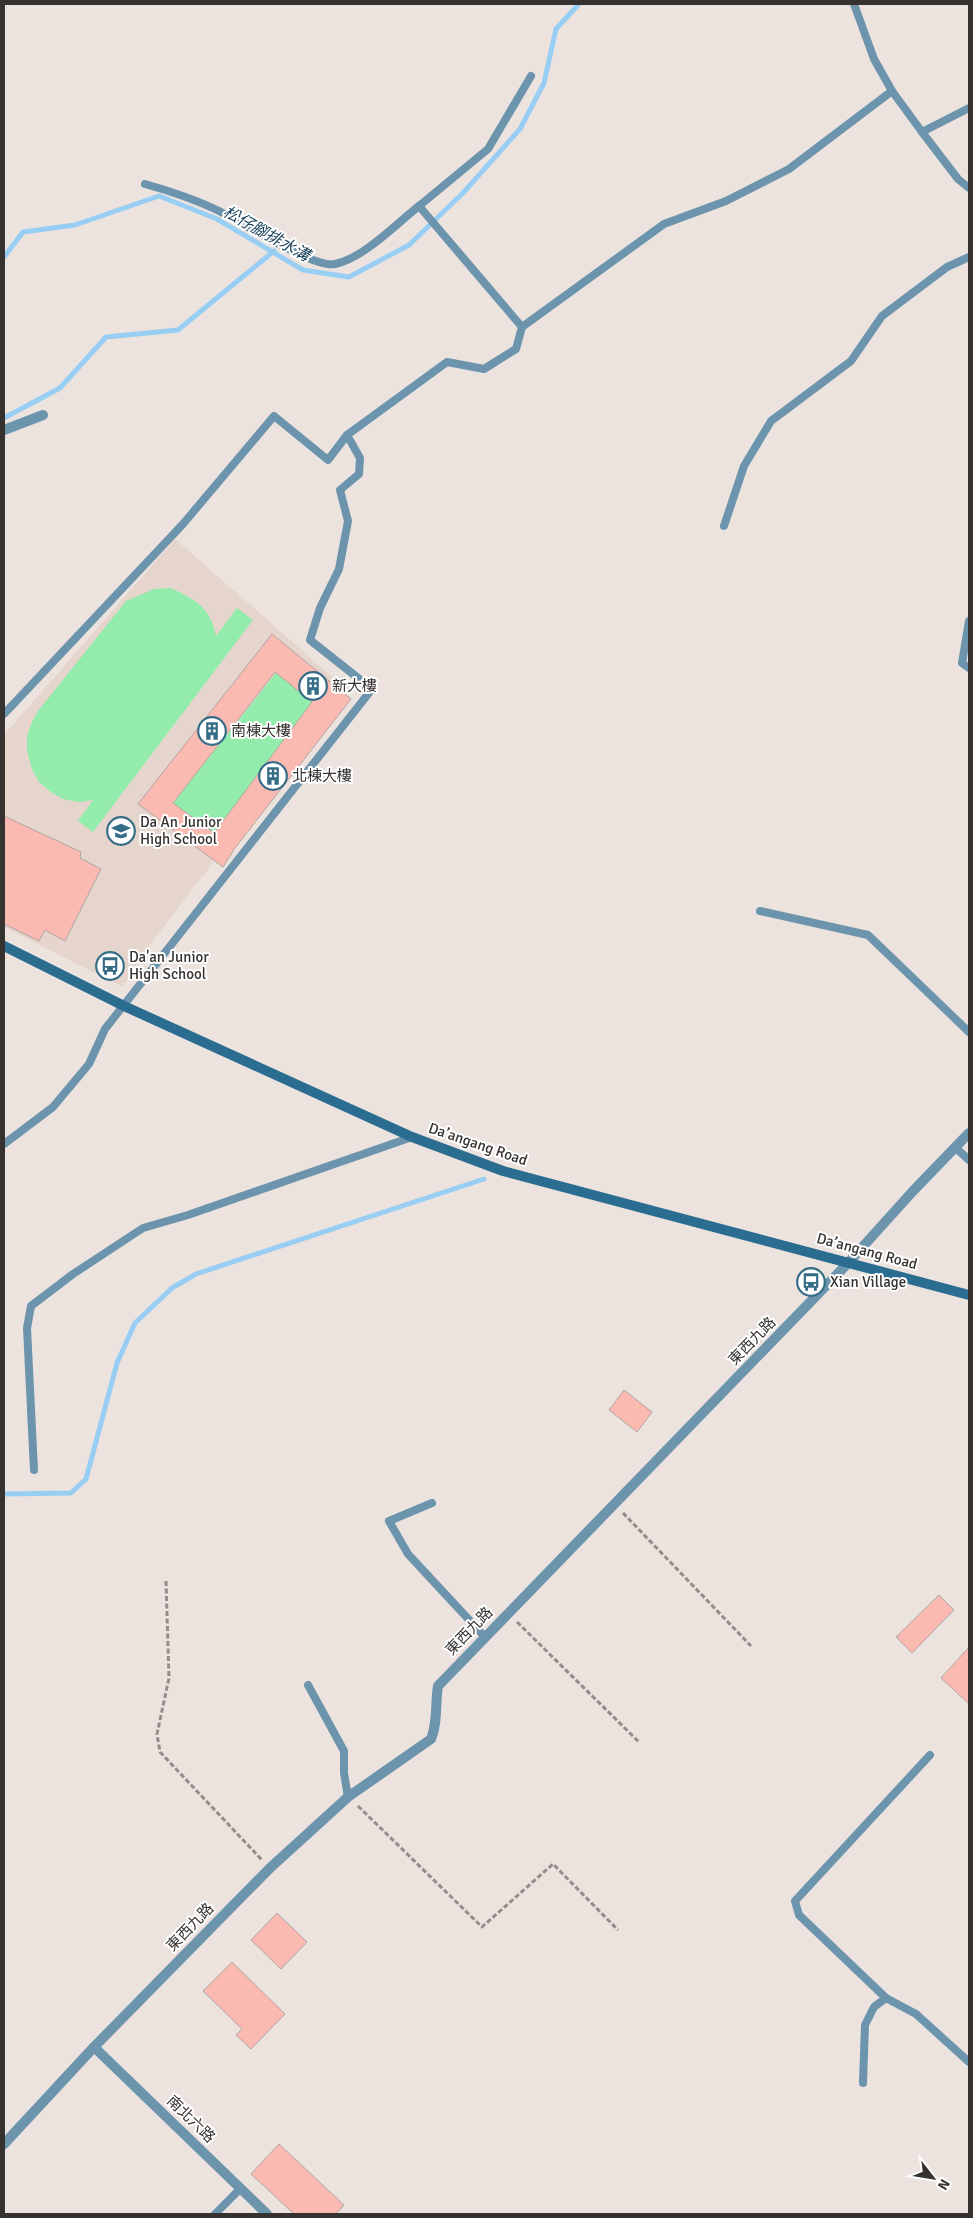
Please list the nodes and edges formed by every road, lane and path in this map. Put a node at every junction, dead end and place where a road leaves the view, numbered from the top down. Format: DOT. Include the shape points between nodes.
graph roads {
  1 [pos="854,4"];
  2 [pos="531,76"];
  3 [pos="892,91"];
  4 [pos="969,108"];
  5 [pos="922,132"];
  6 [pos="145,184"];
  7 [pos="969,188"];
  8 [pos="421,208"];
  9 [pos="969,257"];
  10 [pos="522,327"];
  11 [pos="43,415"];
  12 [pos="4,430"];
  13 [pos="347,435"];
  14 [pos="724,526"];
  15 [pos="969,621"];
  16 [pos="969,668"];
  17 [pos="4,714"];
  18 [pos="760,911"];
  19 [pos="4,946"];
  20 [pos="124,1006"];
  21 [pos="969,1032"];
  22 [pos="969,1134"];
  23 [pos="412,1137"];
  24 [pos="4,1144"];
  25 [pos="956,1148"];
  26 [pos="969,1160"];
  27 [pos="849,1262"];
  28 [pos="969,1295"];
  29 [pos="34,1470"];
  30 [pos="432,1503"];
  31 [pos="614,1504"];
  32 [pos="166,1581"];
  33 [pos="508,1613"];
  34 [pos="485,1637"];
  35 [pos="750,1646"];
  36 [pos="308,1685"];
  37 [pos="640,1743"];
  38 [pos="930,1755"];
  39 [pos="348,1797"];
  40 [pos="270,1868"];
  41 [pos="618,1930"];
  42 [pos="886,1998"];
  43 [pos="94,2047"];
  44 [pos="969,2062"];
  45 [pos="863,2083"];
  46 [pos="4,2144"];
  47 [pos="241,2188"];
  48 [pos="215,2214"];
  49 [pos="267,2214"];
  1 -- 3 [label="lane" via="874,59"];
  2 -- 8 [label="lane" via="488,148"];
  3 -- 5 [label="lane"];
  3 -- 10 [label="lane" via="789,169 726,201 664,224"];
  4 -- 5 [label="lane"];
  5 -- 7 [label="lane" via="958,179"];
  6 -- 8 [label="lane" via="218,211 310,259 332,265 354,258"];
  8 -- 10 [label="lane"];
  9 -- 14 [label="lane" via="947,267 882,316 851,361 771,421 744,466"];
  10 -- 13 [label="lane" via="516,349 484,369 448,362"];
  11 -- 12 [label="street"];
  13 -- 17 [label="lane" via="328,460 274,416 182,524"];
  13 -- 20 [label="lane" via="360,458 359,474 340,490 348,521 339,569 320,608 310,640 372,689"];
  15 -- 16 [label="lane" via="962,663"];
  18 -- 21 [label="lane" via="868,935"];
  19 -- 20 [label="main road, Da’angang Road"];
  20 -- 23 [label="main road, Da’angang Road"];
  20 -- 24 [label="lane" via="105,1029 89,1064 53,1107"];
  22 -- 25 [label="street, 東西九路"];
  23 -- 27 [label="main road, Da’angang Road" via="503,1171"];
  23 -- 29 [label="lane" via="143,1228 31,1306 27,1328"];
  25 -- 26 [label="lane"];
  25 -- 27 [label="street, 東西九路"];
  27 -- 28 [label="main road, Da’angang Road"];
  27 -- 31 [label="street, 東西九路"];
  30 -- 34 [label="lane" via="389,1521 408,1554"];
  31 -- 33 [label="street, 東西九路"];
  31 -- 35 [label="path"];
  32 -- 40 [label="path" via="170,1678 157,1734 160,1752"];
  33 -- 34 [label="street, 東西九路"];
  33 -- 37 [label="path"];
  34 -- 39 [label="street, 東西九路" via="438,1686 436,1726 431,1739"];
  36 -- 39 [label="lane" via="344,1751"];
  38 -- 42 [label="lane" via="795,1901 799,1914"];
  39 -- 40 [label="street, 東西九路"];
  39 -- 41 [label="path" via="482,1927 553,1864"];
  40 -- 43 [label="street, 東西九路"];
  42 -- 44 [label="lane" via="916,2014"];
  42 -- 45 [label="lane" via="874,2007 865,2025"];
  43 -- 46 [label="street, 東西九路"];
  43 -- 47 [label="street, 南北六路"];
  47 -- 48 [label="lane"];
  47 -- 49 [label="street, 南北六路"];
}
